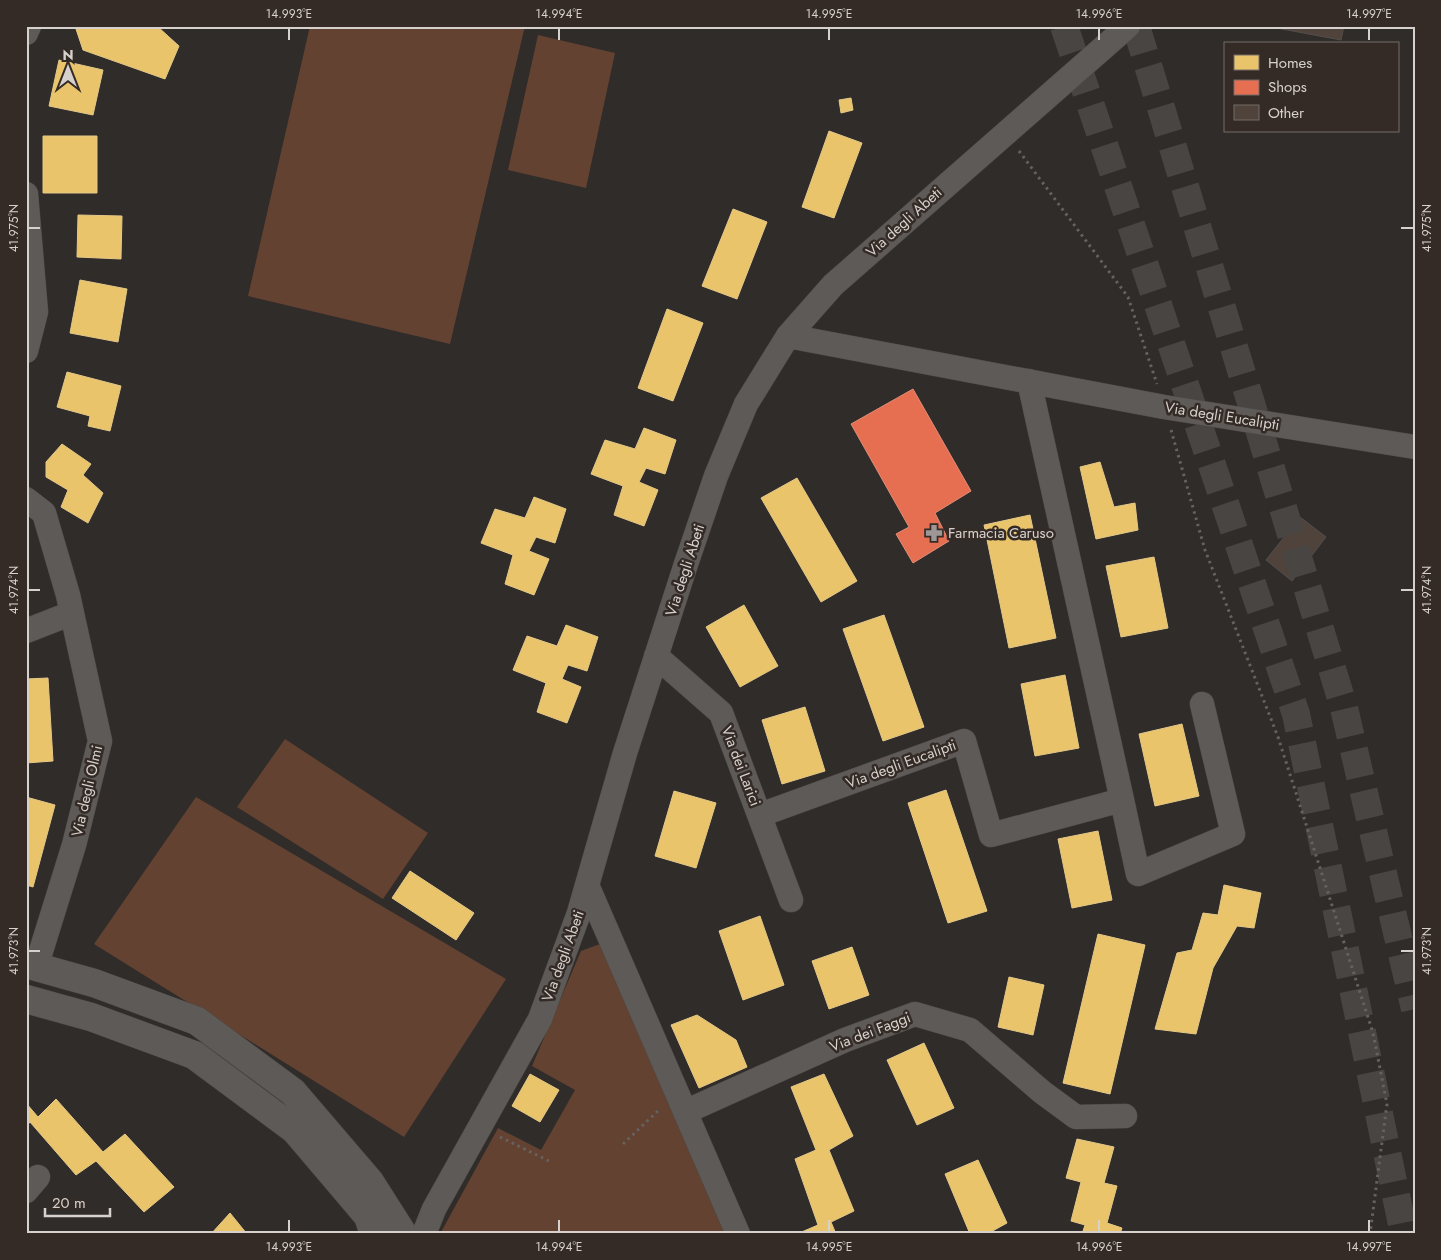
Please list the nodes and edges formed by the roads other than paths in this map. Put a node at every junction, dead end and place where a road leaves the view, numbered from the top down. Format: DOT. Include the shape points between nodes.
graph roads {
  1 [pos="30,26"];
  2 [pos="1128,26"];
  3 [pos="26,33"];
  4 [pos="26,194"];
  5 [pos="788,336"];
  6 [pos="26,351"];
  7 [pos="1029,381"];
  8 [pos="1415,448"];
  9 [pos="26,499"];
  10 [pos="72,613"];
  11 [pos="26,631"];
  12 [pos="656,656"];
  13 [pos="1202,704"];
  14 [pos="1122,800"];
  15 [pos="760,815"];
  16 [pos="587,885"];
  17 [pos="791,900"];
  18 [pos="31,965"];
  19 [pos="122,993"];
  20 [pos="26,999"];
  21 [pos="108,1024"];
  22 [pos="681,1103"];
  23 [pos="1125,1116"];
  24 [pos="306,1124"];
  25 [pos="374,1234"];
  26 [pos="403,1234"];
  27 [pos="424,1234"];
  28 [pos="738,1234"];
  1 -- 3 [label="street"];
  2 -- 5 [label="street, Via degli Abeti" via="833,285"];
  4 -- 6 [label="street" via="36,312"];
  5 -- 7 [label="street, Via degli Eucalipti"];
  5 -- 12 [label="street, Via degli Abeti" via="746,404 716,476"];
  7 -- 8 [label="street, Via degli Eucalipti" via="1164,407"];
  7 -- 14 [label="street"];
  9 -- 10 [label="street, Via degli Olmi" via="44,513"];
  10 -- 11 [label="street"];
  10 -- 18 [label="street, Via degli Olmi" via="100,741 74,845"];
  12 -- 15 [label="street, Via dei Larici" via="721,713"];
  12 -- 16 [label="street, Via degli Abeti"];
  13 -- 14 [label="street" via="1232,834 1138,874"];
  14 -- 15 [label="street, Via degli Eucalipti" via="991,834 964,741"];
  15 -- 17 [label="street, Via dei Larici"];
  16 -- 22 [label="street"];
  16 -- 27 [label="street, Via degli Abeti" via="540,1019 434,1209"];
  18 -- 19 [label="street"];
  19 -- 21 [label="street"];
  19 -- 24 [label="street" via="197,1021 293,1092"];
  20 -- 21 [label="street"];
  21 -- 24 [label="street" via="194,1056"];
  22 -- 23 [label="street, Via dei Faggi" via="915,1014 970,1030 1076,1117"];
  22 -- 28 [label="street"];
  24 -- 25 [label="street" via="368,1216"];
  24 -- 26 [label="street" via="370,1182"];
}
